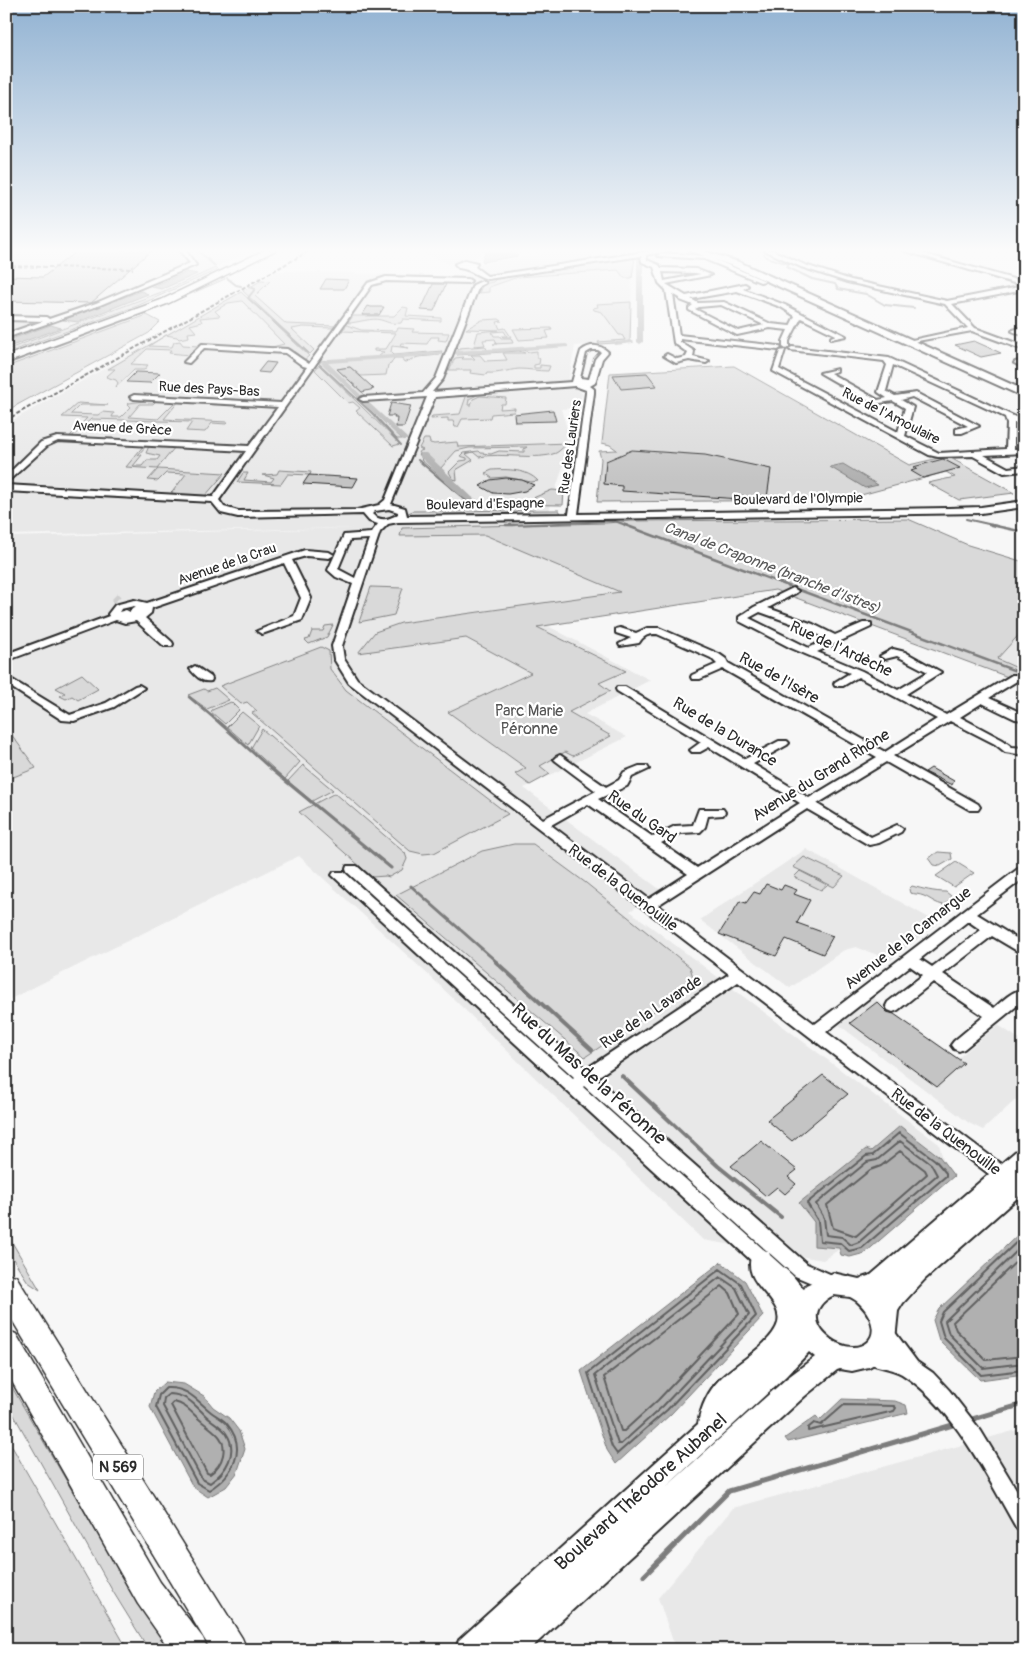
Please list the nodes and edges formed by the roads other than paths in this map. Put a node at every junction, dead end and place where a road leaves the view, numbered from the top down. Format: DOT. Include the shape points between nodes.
graph roads {
  1 [pos="31,327"];
  2 [pos="84,327"];
  3 [pos="95,327"];
  4 [pos="340,327"];
  5 [pos="460,327"];
  6 [pos="674,327"];
  7 [pos="726,327"];
  8 [pos="764,327"];
  9 [pos="784,327"];
  10 [pos="825,327"];
  11 [pos="877,327"];
  12 [pos="883,327"];
  13 [pos="792,328"];
  14 [pos="973,329"];
  15 [pos="1024,329"];
  16 [pos="1024,334"];
  17 [pos="6,336"];
  18 [pos="676,337"];
  19 [pos="833,338"];
  20 [pos="914,341"];
  21 [pos="1024,348"];
  22 [pos="785,349"];
  23 [pos="6,356"];
  24 [pos="667,356"];
  25 [pos="689,358"];
  26 [pos="886,359"];
  27 [pos="6,360"];
  28 [pos="706,361"];
  29 [pos="187,362"];
  30 [pos="1024,362"];
  31 [pos="311,366"];
  32 [pos="1024,366"];
  33 [pos="835,370"];
  34 [pos="439,379"];
  35 [pos="582,383"];
  36 [pos="443,392"];
  37 [pos="1024,393"];
  38 [pos="401,396"];
  39 [pos="430,396"];
  40 [pos="134,397"];
  41 [pos="363,399"];
  42 [pos="893,399"];
  43 [pos="283,405"];
  44 [pos="1008,416"];
  45 [pos="1024,424"];
  46 [pos="959,431"];
  47 [pos="901,437"];
  48 [pos="252,449"];
  49 [pos="1010,452"];
  50 [pos="1023,452"];
  51 [pos="973,453"];
  52 [pos="1024,468"];
  53 [pos="6,481"];
  54 [pos="6,488"];
  55 [pos="215,500"];
  56 [pos="389,504"];
  57 [pos="1024,504"];
  58 [pos="855,505"];
  59 [pos="863,512"];
  60 [pos="573,516"];
  61 [pos="404,518"];
  62 [pos="373,522"];
  63 [pos="385,522"];
  64 [pos="329,555"];
  65 [pos="287,559"];
  66 [pos="358,582"];
  67 [pos="793,591"];
  68 [pos="145,606"];
  69 [pos="762,608"];
  70 [pos="128,610"];
  71 [pos="867,625"];
  72 [pos="620,631"];
  73 [pos="262,632"];
  74 [pos="637,636"];
  75 [pos="834,639"];
  76 [pos="168,644"];
  77 [pos="624,644"];
  78 [pos="810,652"];
  79 [pos="885,656"];
  80 [pos="6,658"];
  81 [pos="723,665"];
  82 [pos="196,669"];
  83 [pos="858,673"];
  84 [pos="696,677"];
  85 [pos="1016,677"];
  86 [pos="6,679"];
  87 [pos="207,679"];
  88 [pos="839,684"];
  89 [pos="139,688"];
  90 [pos="620,689"];
  91 [pos="898,694"];
  92 [pos="982,699"];
  93 [pos="1024,716"];
  94 [pos="949,718"];
  95 [pos="710,742"];
  96 [pos="783,743"];
  97 [pos="696,750"];
  98 [pos="1024,752"];
  99 [pos="885,756"];
  100 [pos="560,759"];
  101 [pos="746,763"];
  102 [pos="643,769"];
  103 [pos="604,791"];
  104 [pos="588,799"];
  105 [pos="810,804"];
  106 [pos="974,808"];
  107 [pos="719,812"];
  108 [pos="541,825"];
  109 [pos="898,828"];
  110 [pos="651,843"];
  111 [pos="1024,871"];
  112 [pos="697,874"];
  113 [pos="647,906"];
  114 [pos="968,915"];
  115 [pos="994,931"];
  116 [pos="1024,950"];
  117 [pos="910,959"];
  118 [pos="738,975"];
  119 [pos="933,975"];
  120 [pos="1022,994"];
  121 [pos="893,1006"];
  122 [pos="994,1016"];
  123 [pos="814,1033"];
  124 [pos="959,1045"];
  125 [pos="585,1077"];
  126 [pos="570,1087"];
  127 [pos="1024,1156"];
  128 [pos="1016,1183"];
  129 [pos="761,1259"];
  130 [pos="833,1284"];
  131 [pos="6,1285"];
  132 [pos="859,1290"];
  133 [pos="806,1320"];
  134 [pos="884,1327"];
  135 [pos="6,1343"];
  136 [pos="869,1354"];
  137 [pos="840,1357"];
  138 [pos="910,1368"];
  139 [pos="709,1431"];
  140 [pos="1024,1522"];
  141 [pos="191,1650"];
  142 [pos="230,1650"];
  143 [pos="469,1650"];
  144 [pos="507,1650"];
  1 -- 17 [label="street"];
  2 -- 23 [label="highway"];
  3 -- 27 [label="highway"];
  4 -- 31 [label="street"];
  5 -- 34 [label="street"];
  6 -- 18 [label="street"];
  7 -- 8 [label="street" via="737,333"];
  9 -- 13 [label="street"];
  10 -- 19 [label="street" via="843,336"];
  11 -- 37 [label="main road"];
  12 -- 20 [label="main road"];
  13 -- 22 [label="street"];
  14 -- 20 [label="street"];
  14 -- 21 [label="street"];
  15 -- 16 [label="street" via="1014,331"];
  18 -- 22 [label="street"];
  18 -- 25 [label="street" via="677,343 692,352"];
  20 -- 37 [label="main road"];
  22 -- 26 [label="street"];
  22 -- 47 [label="street, Rue de l'Amoulaire" via="775,370"];
  24 -- 25 [label="street" via="676,361"];
  25 -- 28 [label="street"];
  26 -- 42 [label="street" via="890,365 882,392"];
  26 -- 44 [label="street"];
  29 -- 31 [label="street" via="202,346 287,350"];
  30 -- 32 [label="street" via="1017,363"];
  31 -- 43 [label="street"];
  33 -- 42 [label="street" via="824,373 878,402"];
  34 -- 36 [label="street"];
  34 -- 39 [label="street"];
  35 -- 35 [label="street, Rue des Lauriers" via="593,379 598,358 605,352 600,348 583,352"];
  35 -- 36 [label="street"];
  35 -- 60 [label="street, Rue des Lauriers" via="590,393"];
  36 -- 39 [label="street"];
  36 -- 39 [label="street"];
  38 -- 39 [label="street"];
  38 -- 39 [label="street" via="418,399"];
  38 -- 41 [label="street"];
  39 -- 56 [label="street"];
  40 -- 43 [label="street, Rue des Pays-Bas"];
  42 -- 46 [label="street" via="913,394 975,426"];
  42 -- 47 [label="street" via="909,407"];
  43 -- 48 [label="street"];
  44 -- 45 [label="street"];
  44 -- 49 [label="street" via="1011,424"];
  47 -- 51 [label="street, Rue de l'Amoulaire" via="934,454"];
  48 -- 53 [label="street, Avenue de Grèce" via="56,439 44,444"];
  48 -- 55 [label="street"];
  49 -- 50 [label="street, Rue de l'Amoulaire"];
  49 -- 51 [label="street, Rue de l'Amoulaire"];
  51 -- 52 [label="street" via="1007,471"];
  54 -- 55 [label="street"];
  55 -- 62 [label="street" via="221,510 238,514 357,514"];
  56 -- 61 [label="street" via="402,510"];
  56 -- 62 [label="street"];
  57 -- 59 [label="street, Boulevard de l'Olympie" via="970,511"];
  58 -- 59 [label="street"];
  59 -- 60 [label="street, Boulevard de l'Olympie"];
  60 -- 61 [label="street, Boulevard d'Espagne"];
  61 -- 63 [label="street, Boulevard d'Espagne"];
  62 -- 63 [label="street, Rue de la Quenouille"];
  62 -- 66 [label="street, Rue de la Quenouille"];
  62 -- 66 [label="street" via="347,537 333,570"];
  64 -- 65 [label="street, Avenue de la Crau" via="305,553"];
  65 -- 68 [label="street, Avenue de la Crau"];
  65 -- 73 [label="street" via="306,598 298,618"];
  66 -- 108 [label="street, Rue de la Quenouille" via="338,646 339,659 346,672 362,690"];
  67 -- 69 [label="street"];
  68 -- 70 [label="street" via="134,603"];
  68 -- 70 [label="street" via="146,612"];
  69 -- 75 [label="street"];
  69 -- 78 [label="street, Rue de l'Ardèche" via="743,619"];
  70 -- 76 [label="street"];
  70 -- 80 [label="street"];
  71 -- 75 [label="street" via="843,638"];
  72 -- 74 [label="street"];
  74 -- 77 [label="street" via="635,641"];
  74 -- 81 [label="street, Rue de l'Isère" via="659,631 715,656"];
  75 -- 78 [label="street"];
  78 -- 83 [label="street, Rue de l'Ardèche"];
  79 -- 91 [label="street" via="893,652 901,654 936,672"];
  81 -- 84 [label="street"];
  81 -- 99 [label="street, Rue de l'Isère"];
  82 -- 87 [label="street"];
  83 -- 88 [label="street"];
  83 -- 91 [label="street, Rue de l'Ardèche"];
  85 -- 92 [label="street, Avenue du Grand Rhône"];
  86 -- 89 [label="street" via="70,719 110,705"];
  90 -- 95 [label="street, Rue de la Durance"];
  91 -- 94 [label="street, Rue de l'Ardèche"];
  92 -- 93 [label="street" via="1019,717"];
  92 -- 94 [label="street, Avenue du Grand Rhône"];
  94 -- 98 [label="street, Rue de l'Ardèche" via="1009,750"];
  94 -- 99 [label="street, Avenue du Grand Rhône"];
  95 -- 97 [label="street"];
  95 -- 101 [label="street, Rue de la Durance"];
  96 -- 101 [label="street"];
  99 -- 105 [label="street, Avenue du Grand Rhône"];
  99 -- 106 [label="street, Rue de l'Isère"];
  100 -- 103 [label="street"];
  101 -- 105 [label="street, Rue de la Durance"];
  102 -- 103 [label="street"];
  103 -- 104 [label="street"];
  104 -- 108 [label="street, Rue du Gard"];
  104 -- 110 [label="street, Rue du Gard"];
  105 -- 109 [label="street, Rue de la Durance" via="869,841"];
  105 -- 112 [label="street, Avenue du Grand Rhône"];
  107 -- 110 [label="street" via="703,812 696,829 678,829"];
  108 -- 113 [label="street, Rue de la Quenouille"];
  110 -- 112 [label="street, Rue du Gard"];
  111 -- 114 [label="street, Avenue de la Camargue"];
  112 -- 113 [label="street, Avenue du Grand Rhône"];
  113 -- 118 [label="street, Rue de la Quenouille"];
  114 -- 115 [label="street"];
  114 -- 117 [label="street, Avenue de la Camargue"];
  115 -- 116 [label="street"];
  115 -- 119 [label="street" via="984,934"];
  117 -- 119 [label="street"];
  117 -- 123 [label="street, Avenue de la Camargue"];
  118 -- 123 [label="street, Rue de la Quenouille"];
  118 -- 125 [label="street, Rue de la Lavande"];
  119 -- 121 [label="street"];
  119 -- 122 [label="street"];
  120 -- 122 [label="street"];
  122 -- 124 [label="street"];
  123 -- 128 [label="street, Rue de la Quenouille"];
  125 -- 126 [label="street, Rue de la Lavande"];
  125 -- 126 [label="street, Rue du Mas de la Péronne" via="346,872"];
  125 -- 130 [label="street, Rue du Mas de la Péronne" via="801,1270"];
  126 -- 129 [label="street, Rue du Mas de la Péronne"];
  127 -- 128 [label="main road"];
  128 -- 132 [label="main road" via="879,1283"];
  128 -- 134 [label="main road" via="895,1295 888,1307"];
  129 -- 133 [label="street, Rue du Mas de la Péronne" via="793,1288"];
  129 -- 139 [label="main road" via="762,1275 784,1298 791,1320 786,1335 775,1348 720,1398 712,1414"];
  130 -- 132 [label="main road"];
  130 -- 133 [label="main road" via="813,1293"];
  131 -- 142 [label="highway, N 569"];
  132 -- 134 [label="main road" via="875,1304"];
  133 -- 137 [label="main road" via="818,1344"];
  133 -- 139 [label="main road, Boulevard Théodore Aubanel" via="800,1345"];
  134 -- 136 [label="main road" via="882,1344"];
  134 -- 138 [label="street"];
  135 -- 141 [label="highway, N 569" via="149,1593"];
  136 -- 137 [label="main road" via="853,1359"];
  136 -- 138 [label="street"];
  137 -- 144 [label="main road, Boulevard Théodore Aubanel" via="812,1373"];
  138 -- 140 [label="street" via="932,1386 955,1412"];
  139 -- 143 [label="main road, Boulevard Théodore Aubanel"];
}
